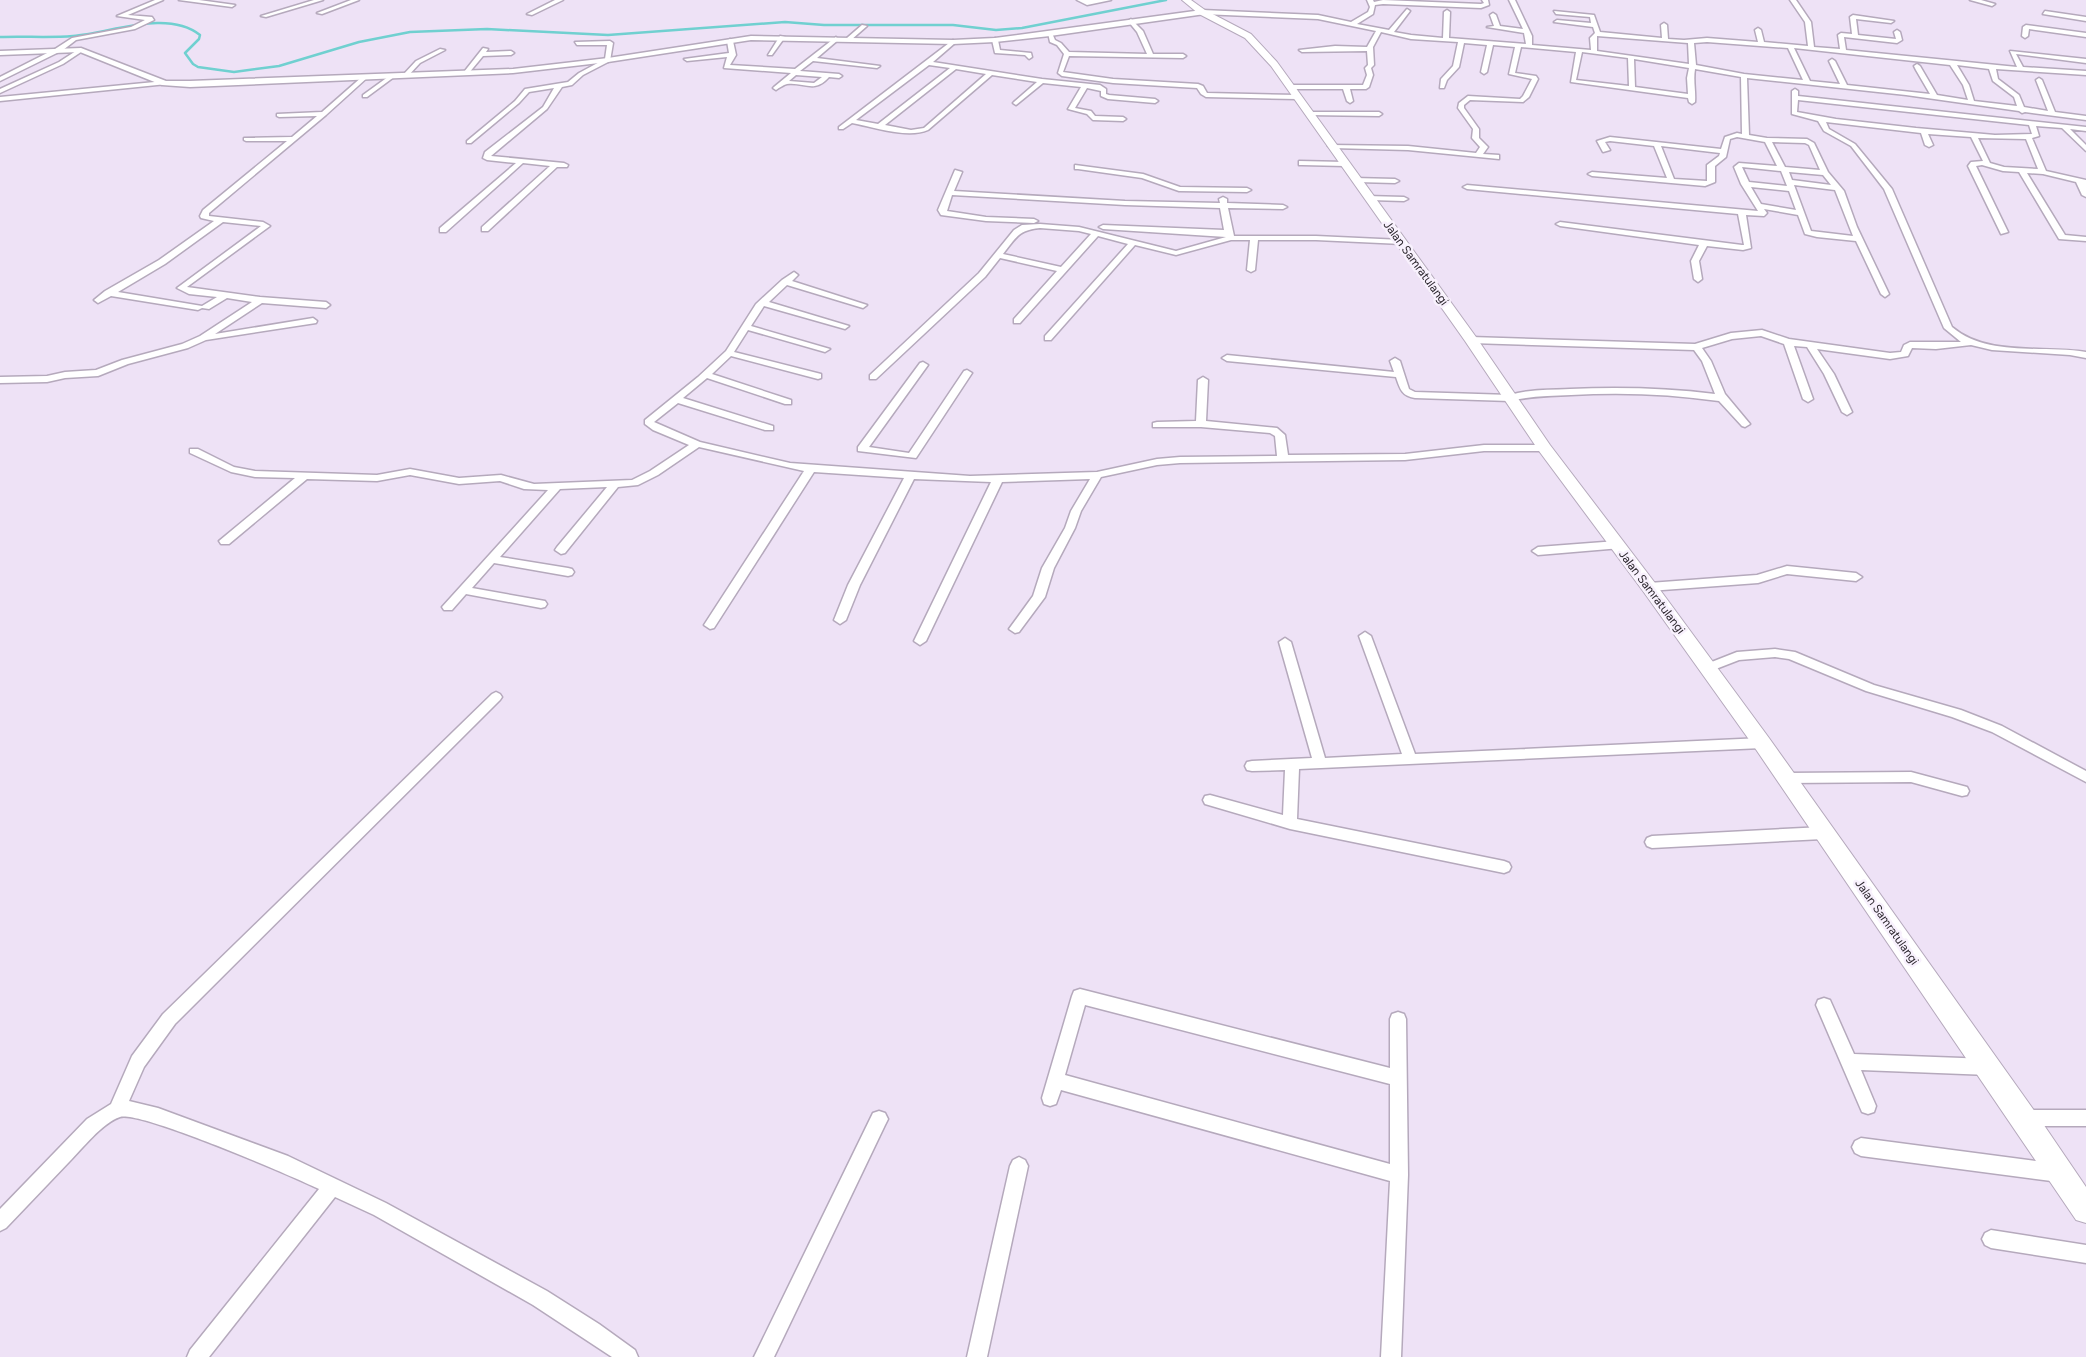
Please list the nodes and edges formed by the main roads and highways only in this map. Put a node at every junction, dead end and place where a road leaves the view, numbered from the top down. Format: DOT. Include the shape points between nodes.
graph roads {
  1 [pos="1192,5"];
  2 [pos="2086,1210"];
  1 -- 2 [label="main road, Jalan Samratulangi" via="1248,36 1274,64 1544,448 1762,743"];
}
